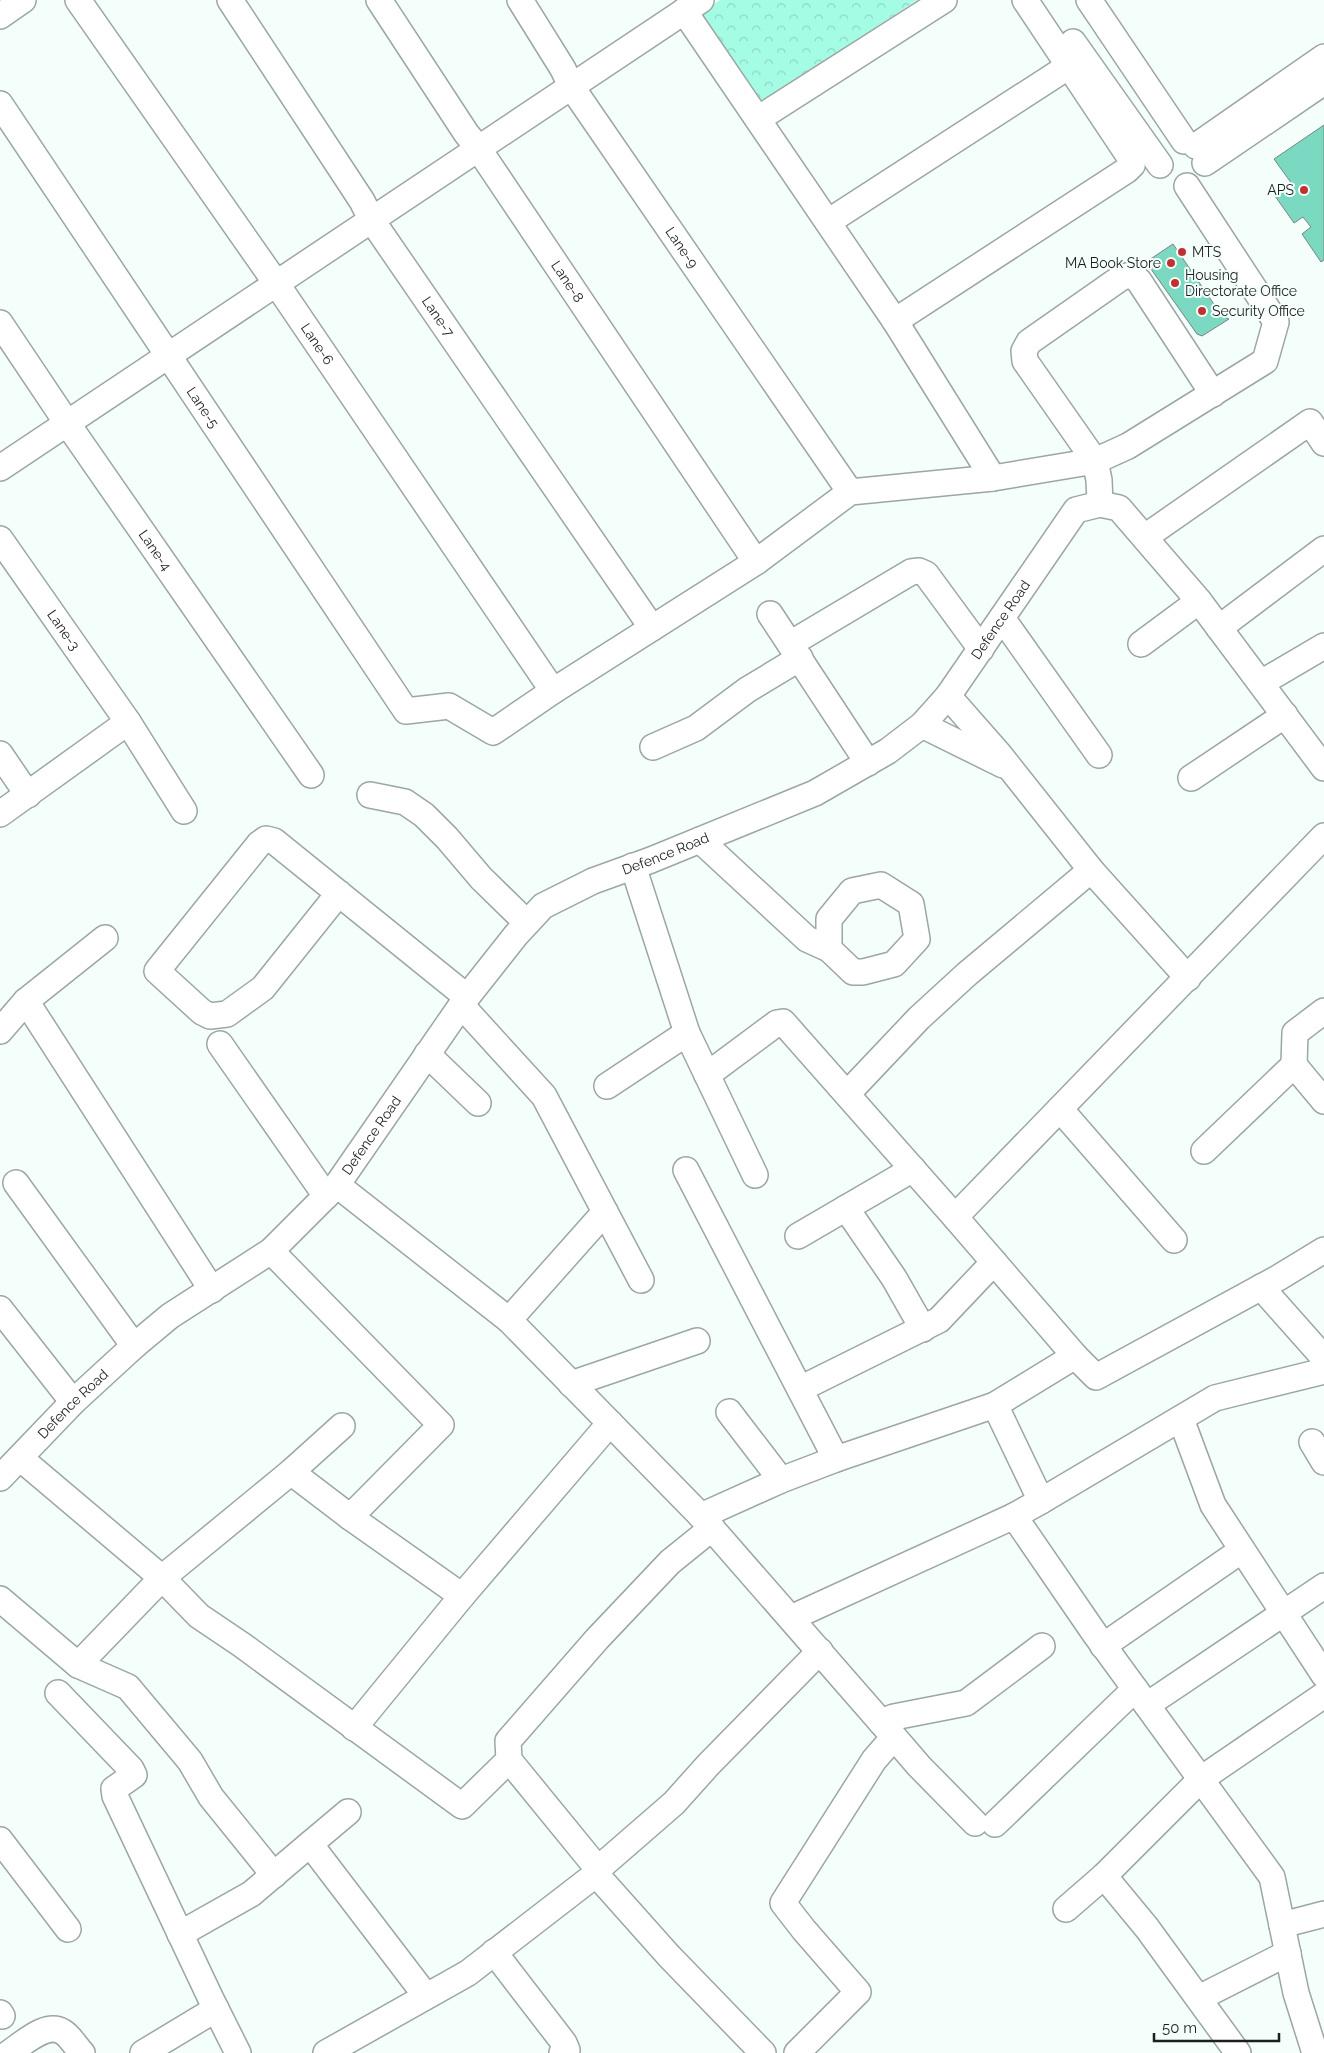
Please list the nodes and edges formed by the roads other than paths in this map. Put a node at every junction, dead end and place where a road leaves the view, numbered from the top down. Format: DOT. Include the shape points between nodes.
graph roads {
  1 [pos="23,0"];
  2 [pos="78,0"];
  3 [pos="230,0"];
  4 [pos="379,0"];
  5 [pos="520,0"];
  6 [pos="944,0"];
  7 [pos="1025,0"];
  8 [pos="1043,0"];
  9 [pos="1089,0"];
  10 [pos="692,5"];
  11 [pos="0,16"];
  12 [pos="1324,57"];
  13 [pos="1069,66"];
  14 [pos="1324,82"];
  15 [pos="571,86"];
  16 [pos="0,104"];
  17 [pos="758,119"];
  18 [pos="478,148"];
  19 [pos="1195,150"];
  20 [pos="1160,165"];
  21 [pos="1187,186"];
  22 [pos="372,220"];
  23 [pos="828,222"];
  24 [pos="276,283"];
  25 [pos="894,321"];
  26 [pos="0,323"];
  27 [pos="169,355"];
  28 [pos="1214,394"];
  29 [pos="67,423"];
  30 [pos="1324,443"];
  31 [pos="1095,461"];
  32 [pos="0,468"];
  33 [pos="993,478"];
  34 [pos="850,492"];
  35 [pos="1100,504"];
  36 [pos="1145,538"];
  37 [pos="0,539"];
  38 [pos="1324,549"];
  39 [pos="756,562"];
  40 [pos="1200,601"];
  41 [pos="770,614"];
  42 [pos="1002,618"];
  43 [pos="652,628"];
  44 [pos="1219,628"];
  45 [pos="1141,644"];
  46 [pos="1324,646"];
  47 [pos="981,649"];
  48 [pos="795,651"];
  49 [pos="1261,683"];
  50 [pos="552,691"];
  51 [pos="948,696"];
  52 [pos="1285,715"];
  53 [pos="128,722"];
  54 [pos="922,725"];
  55 [pos="653,747"];
  56 [pos="0,754"];
  57 [pos="1099,755"];
  58 [pos="868,763"];
  59 [pos="1324,768"];
  60 [pos="1012,770"];
  61 [pos="311,775"];
  62 [pos="1191,778"];
  63 [pos="28,795"];
  64 [pos="370,795"];
  65 [pos="184,811"];
  66 [pos="0,814"];
  67 [pos="1324,836"];
  68 [pos="700,840"];
  69 [pos="633,866"];
  70 [pos="1091,870"];
  71 [pos="339,893"];
  72 [pos="527,923"];
  73 [pos="105,938"];
  74 [pos="830,949"];
  75 [pos="1188,978"];
  76 [pos="26,1002"];
  77 [pos="464,1002"];
  78 [pos="1324,1011"];
  79 [pos="0,1031"];
  80 [pos="687,1033"];
  81 [pos="220,1044"];
  82 [pos="427,1054"];
  83 [pos="1294,1065"];
  84 [pos="707,1075"];
  85 [pos="607,1086"];
  86 [pos="847,1094"];
  87 [pos="1324,1101"];
  88 [pos="478,1103"];
  89 [pos="1060,1110"];
  90 [pos="1204,1151"];
  91 [pos="913,1169"];
  92 [pos="686,1170"];
  93 [pos="755,1175"];
  94 [pos="16,1184"];
  95 [pos="332,1191"];
  96 [pos="846,1208"];
  97 [pos="605,1212"];
  98 [pos="955,1217"];
  99 [pos="798,1236"];
  100 [pos="1174,1240"];
  101 [pos="1324,1250"];
  102 [pos="270,1251"];
  103 [pos="994,1262"];
  104 [pos="641,1280"];
  105 [pos="1261,1287"];
  106 [pos="212,1290"];
  107 [pos="0,1309"];
  108 [pos="509,1320"];
  109 [pos="923,1329"];
  110 [pos="697,1341"];
  111 [pos="134,1346"];
  112 [pos="1075,1356"];
  113 [pos="1324,1358"];
  114 [pos="1324,1371"];
  115 [pos="571,1384"];
  116 [pos="800,1389"];
  117 [pos="73,1402"];
  118 [pos="994,1405"];
  119 [pos="729,1412"];
  120 [pos="1181,1419"];
  121 [pos="610,1422"];
  122 [pos="342,1426"];
  123 [pos="20,1458"];
  124 [pos="836,1459"];
  125 [pos="291,1472"];
  126 [pos="0,1478"];
  127 [pos="781,1480"];
  128 [pos="1041,1501"];
  129 [pos="1014,1516"];
  130 [pos="350,1517"];
  131 [pos="706,1522"];
  132 [pos="1242,1550"];
  133 [pos="162,1578"];
  134 [pos="1324,1586"];
  135 [pos="462,1596"];
  136 [pos="0,1599"];
  137 [pos="1283,1614"];
  138 [pos="791,1618"];
  139 [pos="1042,1646"];
  140 [pos="1104,1646"];
  141 [pos="820,1651"];
  142 [pos="78,1665"];
  143 [pos="1324,1675"];
  144 [pos="58,1693"];
  145 [pos="1324,1695"];
  146 [pos="1141,1697"];
  147 [pos="354,1728"];
  148 [pos="887,1729"];
  149 [pos="509,1760"];
  150 [pos="1201,1778"];
  151 [pos="348,1812"];
  152 [pos="0,1840"];
  153 [pos="310,1844"];
  154 [pos="596,1871"];
  155 [pos="274,1875"];
  156 [pos="1104,1876"];
  157 [pos="1066,1909"];
  158 [pos="1324,1914"];
  159 [pos="1282,1925"];
  160 [pos="68,1929"];
  161 [pos="180,1934"];
  162 [pos="494,1952"];
  163 [pos="1288,1953"];
  164 [pos="426,1996"];
  165 [pos="1198,1998"];
  166 [pos="216,2010"];
  167 [pos="9,2053"];
  168 [pos="82,2053"];
  169 [pos="143,2053"];
  170 [pos="238,2053"];
  171 [pos="326,2053"];
  172 [pos="562,2053"];
  173 [pos="763,2053"];
  174 [pos="797,2053"];
  175 [pos="1238,2053"];
  176 [pos="1315,2053"];
  1 -- 11 [label="street"];
  2 -- 24 [label="street, Lane-6"];
  3 -- 22 [label="street, Lane-7"];
  4 -- 18 [label="street, Lane-8"];
  5 -- 15 [label="street, Lane-9"];
  6 -- 17 [label="street"];
  7 -- 13 [label="street"];
  8 -- 20 [label="street"];
  9 -- 19 [label="street"];
  10 -- 15 [label="street"];
  10 -- 17 [label="street"];
  12 -- 19 [label="street"];
  13 -- 23 [label="street"];
  13 -- 25 [label="street" via="1132,165"];
  14 -- 19 [label="street"];
  15 -- 18 [label="street"];
  15 -- 34 [label="street, Lane-9"];
  16 -- 27 [label="street, Lane-5"];
  17 -- 23 [label="street"];
  18 -- 22 [label="street"];
  18 -- 39 [label="street, Lane-8"];
  19 -- 20 [label="street" via="1172,144 1161,158"];
  19 -- 21 [label="street" via="1202,175"];
  20 -- 21 [label="street" via="1168,182"];
  21 -- 28 [label="street" via="1276,322 1265,361"];
  22 -- 24 [label="street"];
  22 -- 43 [label="street, Lane-7"];
  23 -- 25 [label="street"];
  24 -- 27 [label="street"];
  24 -- 50 [label="street, Lane-6"];
  25 -- 33 [label="street"];
  26 -- 29 [label="street, Lane-4"];
  27 -- 29 [label="street"];
  27 -- 50 [label="street, Lane-5" via="406,711 449,706 493,732"];
  28 -- 31 [label="street" via="1128,446"];
  28 -- 31 [label="street" via="1139,282 1132,275 1122,276 1029,342 1024,351 1025,361"];
  29 -- 32 [label="street"];
  29 -- 61 [label="street, Lane-4"];
  30 -- 36 [label="street" via="1310,422"];
  31 -- 33 [label="street"];
  31 -- 35 [label="street"];
  33 -- 34 [label="street"];
  34 -- 39 [label="street"];
  35 -- 36 [label="street" via="1120,508"];
  35 -- 42 [label="street, Defence Road" via="1076,510"];
  36 -- 40 [label="street"];
  37 -- 53 [label="street, Lane-3"];
  38 -- 44 [label="street"];
  39 -- 43 [label="street"];
  40 -- 44 [label="street"];
  40 -- 45 [label="street"];
  41 -- 48 [label="street"];
  42 -- 47 [label="street, Defence Road"];
  42 -- 57 [label="street"];
  43 -- 50 [label="street"];
  44 -- 49 [label="street"];
  46 -- 49 [label="street"];
  47 -- 48 [label="street" via="926,574 919,571 911,572"];
  47 -- 51 [label="street, Defence Road"];
  48 -- 55 [label="street" via="696,728"];
  48 -- 58 [label="street"];
  49 -- 52 [label="street"];
  51 -- 54 [label="street, Defence Road"];
  51 -- 60 [label="street"];
  52 -- 59 [label="street"];
  52 -- 62 [label="street"];
  53 -- 63 [label="street"];
  53 -- 65 [label="street, Lane-3"];
  54 -- 58 [label="street, Defence Road"];
  54 -- 60 [label="street"];
  56 -- 63 [label="street"];
  58 -- 68 [label="street, Defence Road" via="815,793"];
  60 -- 70 [label="street"];
  63 -- 66 [label="street"];
  64 -- 72 [label="street" via="404,802 424,815"];
  67 -- 75 [label="street"];
  68 -- 69 [label="street, Defence Road"];
  68 -- 74 [label="street" via="807,939"];
  69 -- 72 [label="street, Defence Road" via="593,880 543,906"];
  69 -- 80 [label="street"];
  70 -- 75 [label="street"];
  70 -- 86 [label="street" via="919,1018"];
  71 -- 71 [label="street" via="274,841 266,839 157,971 202,1012 210,1016 227,1014 263,988"];
  71 -- 77 [label="street"];
  72 -- 77 [label="street, Defence Road"];
  73 -- 76 [label="street"];
  75 -- 89 [label="street"];
  76 -- 79 [label="street"];
  76 -- 106 [label="street"];
  77 -- 82 [label="street, Defence Road"];
  77 -- 97 [label="street" via="544,1096"];
  78 -- 83 [label="street" via="1295,1033"];
  80 -- 84 [label="street"];
  80 -- 85 [label="street"];
  81 -- 95 [label="street"];
  82 -- 88 [label="street"];
  82 -- 95 [label="street, Defence Road"];
  83 -- 87 [label="street"];
  83 -- 90 [label="street"];
  84 -- 86 [label="street" via="777,1023 783,1022"];
  84 -- 93 [label="street"];
  86 -- 91 [label="street"];
  89 -- 98 [label="street"];
  89 -- 100 [label="street"];
  91 -- 96 [label="street"];
  91 -- 98 [label="street"];
  92 -- 116 [label="street"];
  94 -- 111 [label="street"];
  95 -- 102 [label="street, Defence Road"];
  95 -- 108 [label="street"];
  96 -- 99 [label="street"];
  96 -- 109 [label="street" via="894,1278"];
  97 -- 104 [label="street"];
  97 -- 108 [label="street"];
  98 -- 103 [label="street"];
  101 -- 105 [label="street"];
  102 -- 106 [label="street, Defence Road"];
  102 -- 130 [label="street" via="441,1425"];
  103 -- 109 [label="street" via="939,1320"];
  103 -- 112 [label="street"];
  105 -- 112 [label="street" via="1096,1377"];
  105 -- 113 [label="street"];
  106 -- 111 [label="street, Defence Road" via="170,1316"];
  107 -- 117 [label="street"];
  108 -- 115 [label="street"];
  109 -- 116 [label="street"];
  110 -- 115 [label="street"];
  111 -- 117 [label="street, Defence Road"];
  112 -- 118 [label="street"];
  114 -- 120 [label="street" via="1215,1398"];
  115 -- 121 [label="street"];
  116 -- 124 [label="street"];
  117 -- 123 [label="street, Defence Road"];
  118 -- 124 [label="street"];
  118 -- 128 [label="street"];
  119 -- 127 [label="street"];
  120 -- 128 [label="street"];
  120 -- 132 [label="street" via="1213,1505"];
  121 -- 131 [label="street"];
  121 -- 135 [label="street"];
  122 -- 125 [label="street"];
  123 -- 126 [label="street, Defence Road"];
  123 -- 133 [label="street"];
  124 -- 127 [label="street"];
  125 -- 130 [label="street"];
  125 -- 133 [label="street"];
  127 -- 131 [label="street"];
  128 -- 129 [label="street"];
  129 -- 138 [label="street"];
  129 -- 140 [label="street"];
  130 -- 135 [label="street"];
  131 -- 138 [label="street"];
  131 -- 149 [label="street" via="512,1734 508,1741"];
  132 -- 137 [label="street"];
  132 -- 140 [label="street"];
  133 -- 142 [label="street"];
  133 -- 147 [label="street" via="199,1616"];
  134 -- 137 [label="street"];
  135 -- 147 [label="street"];
  136 -- 142 [label="street"];
  137 -- 143 [label="street"];
  137 -- 146 [label="street"];
  138 -- 141 [label="street"];
  139 -- 148 [label="street" via="966,1704 894,1717"];
  140 -- 146 [label="street"];
  141 -- 148 [label="street"];
  141 -- 154 [label="street" via="674,1803"];
  142 -- 155 [label="street" via="128,1687 190,1761 210,1797"];
  144 -- 161 [label="street" via="131,1769 134,1775 114,1789 115,1796"];
  145 -- 150 [label="street"];
  146 -- 148 [label="street" via="985,1824 919,1766"];
  146 -- 150 [label="street"];
  147 -- 149 [label="street" via="462,1806"];
  148 -- 174 [label="street" via="874,1760 783,1903 858,1992"];
  149 -- 154 [label="street"];
  150 -- 156 [label="street"];
  150 -- 159 [label="street" via="1272,1877"];
  151 -- 153 [label="street"];
  152 -- 160 [label="street"];
  153 -- 155 [label="street"];
  153 -- 164 [label="street"];
  154 -- 162 [label="street"];
  154 -- 173 [label="street" via="669,1956"];
  155 -- 161 [label="street" via="251,1894"];
  156 -- 157 [label="street"];
  156 -- 165 [label="street"];
  158 -- 159 [label="street"];
  159 -- 163 [label="street"];
  161 -- 166 [label="street"];
  162 -- 164 [label="street" via="468,1973"];
  162 -- 172 [label="street" via="564,2043 567,2050"];
  163 -- 165 [label="street"];
  163 -- 176 [label="street"];
  164 -- 171 [label="street"];
  165 -- 175 [label="street"];
  166 -- 169 [label="street"];
  166 -- 170 [label="street"];
  167 -- 168 [label="street" via="40,2032 53,2028 63,2032"];
}
